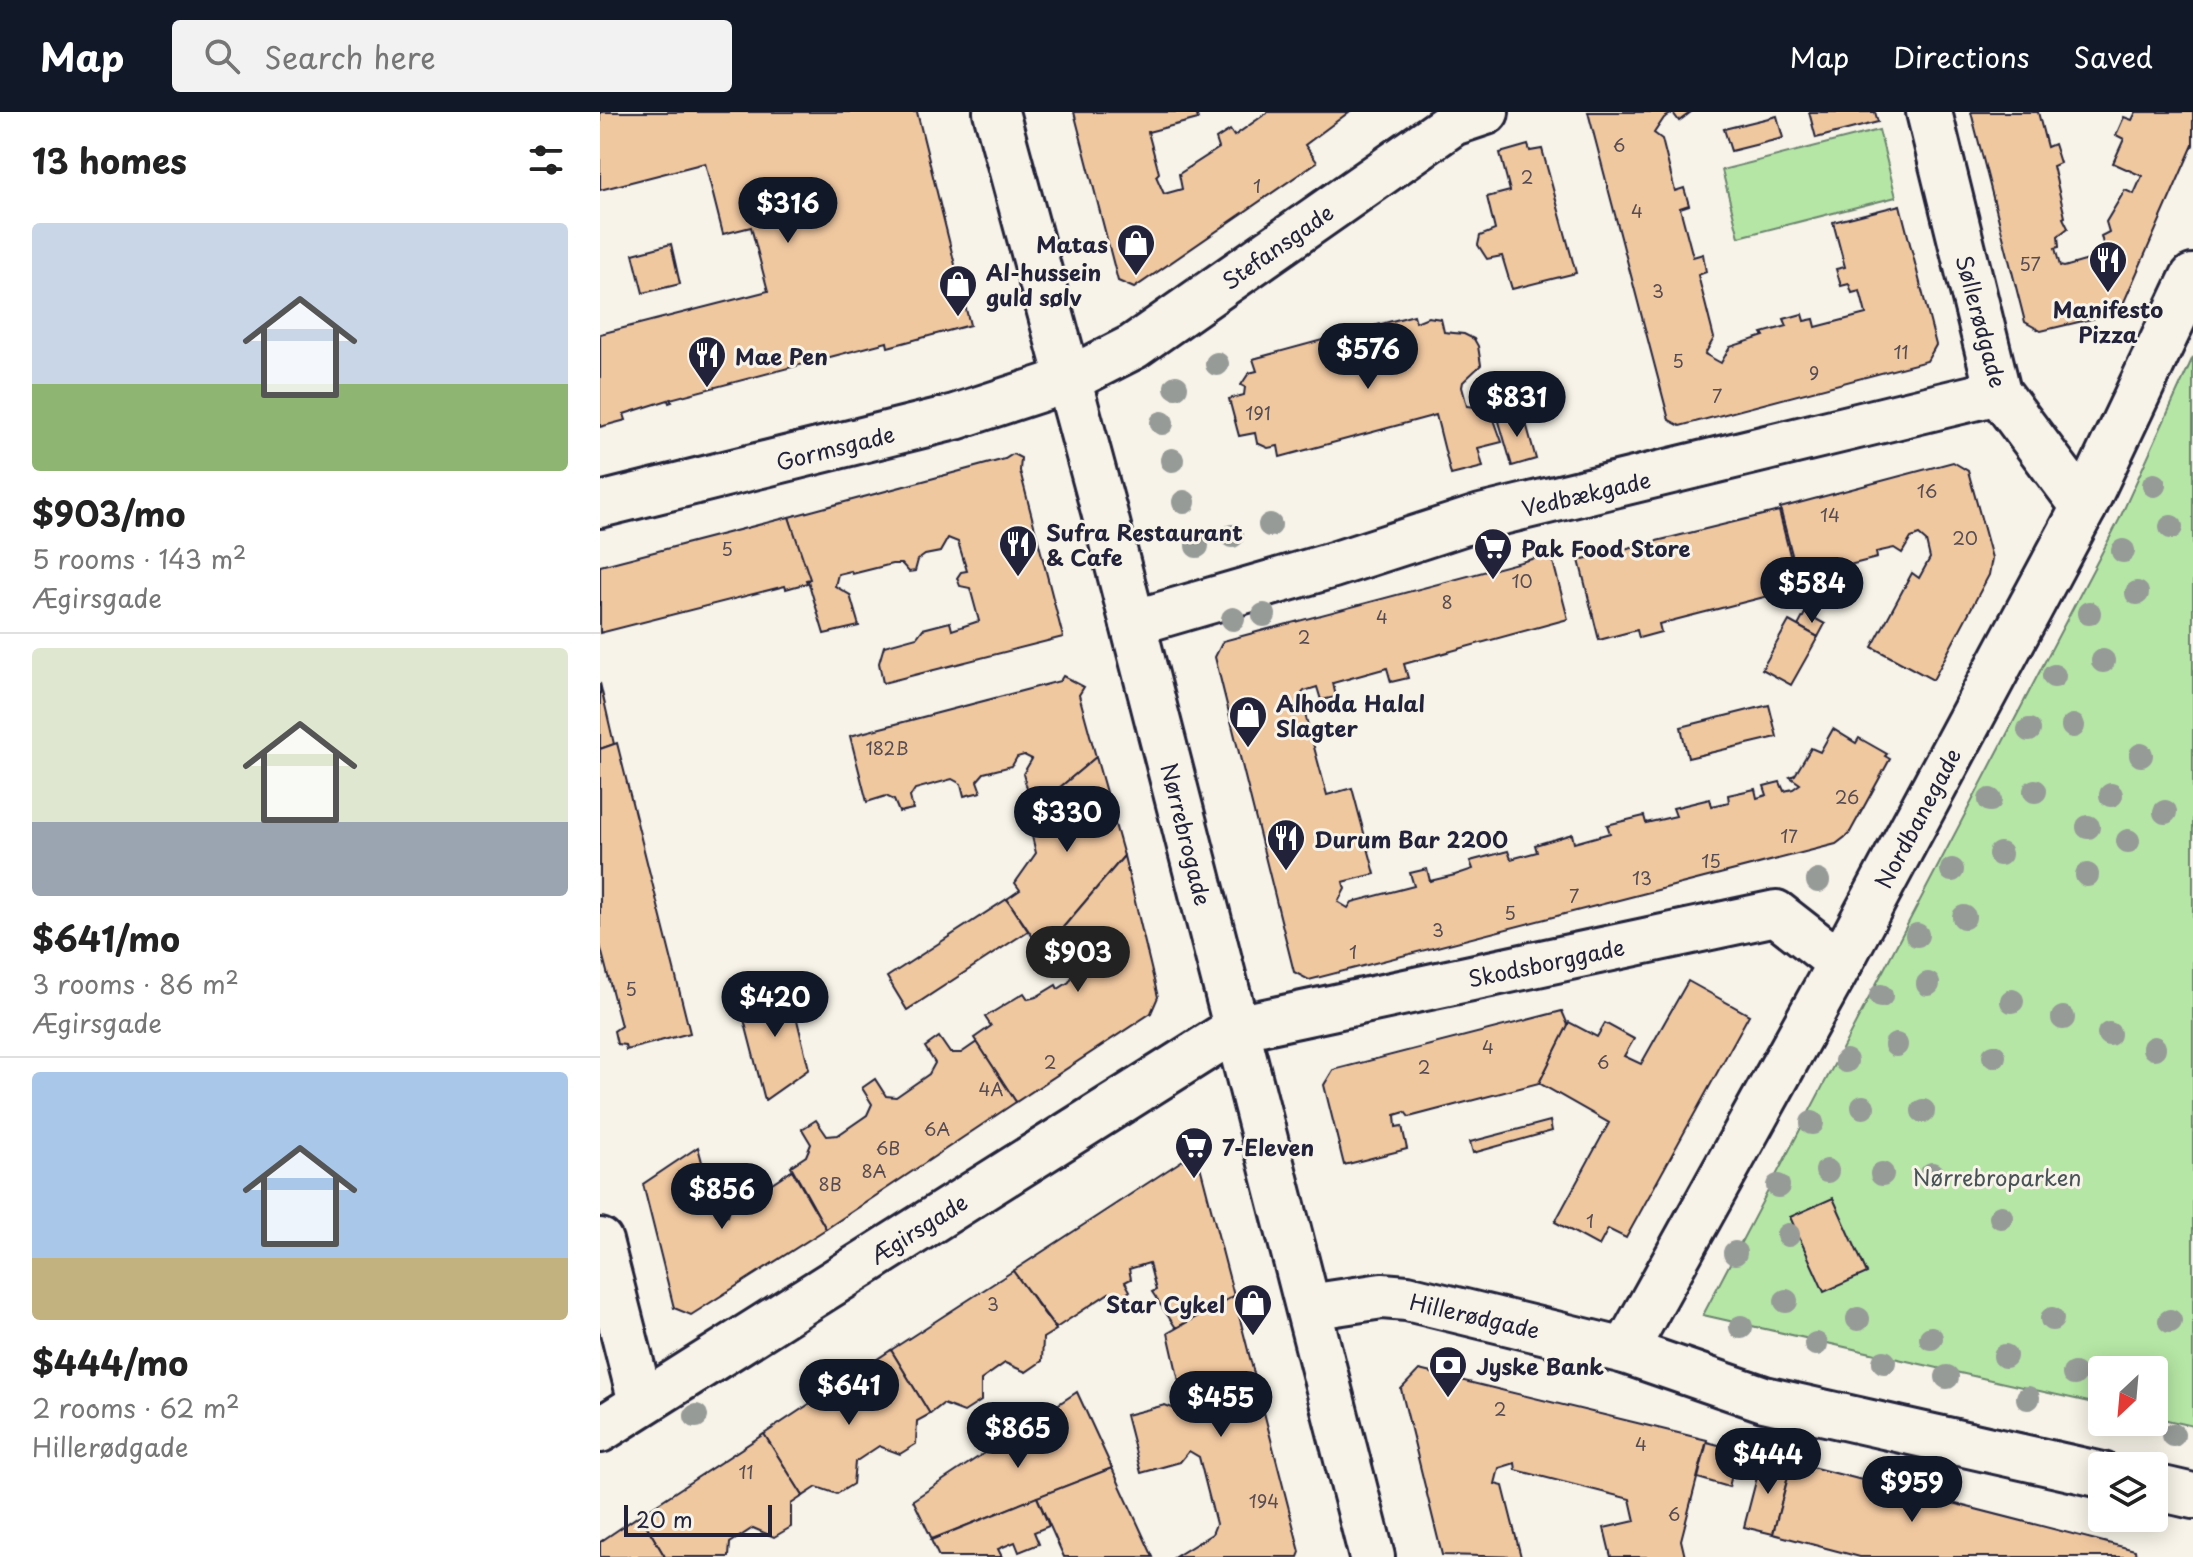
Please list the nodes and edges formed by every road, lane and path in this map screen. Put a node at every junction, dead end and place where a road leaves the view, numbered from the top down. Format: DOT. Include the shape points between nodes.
graph roads {
  1 [pos="996,112"];
  2 [pos="1486,112"];
  3 [pos="1929,112"];
  4 [pos="2193,277"];
  5 [pos="1068,380"];
  6 [pos="1998,392"];
  7 [pos="600,505"];
  8 [pos="2084,507"];
  9 [pos="1133,623"];
  10 [pos="1840,963"];
  11 [pos="1237,1028"];
  12 [pos="600,1241"];
  13 [pos="1309,1307"];
  14 [pos="1625,1351"];
  15 [pos="641,1402"];
  16 [pos="600,1430"];
  17 [pos="2088,1472"];
  18 [pos="2168,1490"];
  19 [pos="2193,1496"];
  20 [pos="1372,1557"];
  1 -- 5 [label="street, Nørrebrogade"];
  2 -- 5 [label="street, Stefansgade" via="1453,123 1133,347"];
  3 -- 6 [label="street, Søllerødgade"];
  4 -- 8 [label="street, Nordbanegade"];
  5 -- 7 [label="street, Gormsgade" via="955,417"];
  5 -- 9 [label="street, Nørrebrogade"];
  6 -- 8 [label="street, Søllerødgade"];
  6 -- 9 [label="street, Vedbækgade" via="1481,517"];
  8 -- 10 [label="street, Nordbanegade"];
  9 -- 11 [label="street, Nørrebrogade"];
  10 -- 11 [label="street, Skodsborggade" via="1776,913"];
  10 -- 14 [label="street, Nordbanegade"];
  11 -- 13 [label="street, Nørrebrogade"];
  11 -- 15 [label="street, Ægirsgade"];
  12 -- 15 [label="street"];
  13 -- 14 [label="street, Hillerødgade" via="1382,1296 1407,1298"];
  13 -- 20 [label="street, Nørrebrogade"];
  14 -- 17 [label="street, Hillerødgade" via="1764,1399"];
  15 -- 16 [label="street, Ægirsgade"];
  18 -- 19 [label="street"];
}
